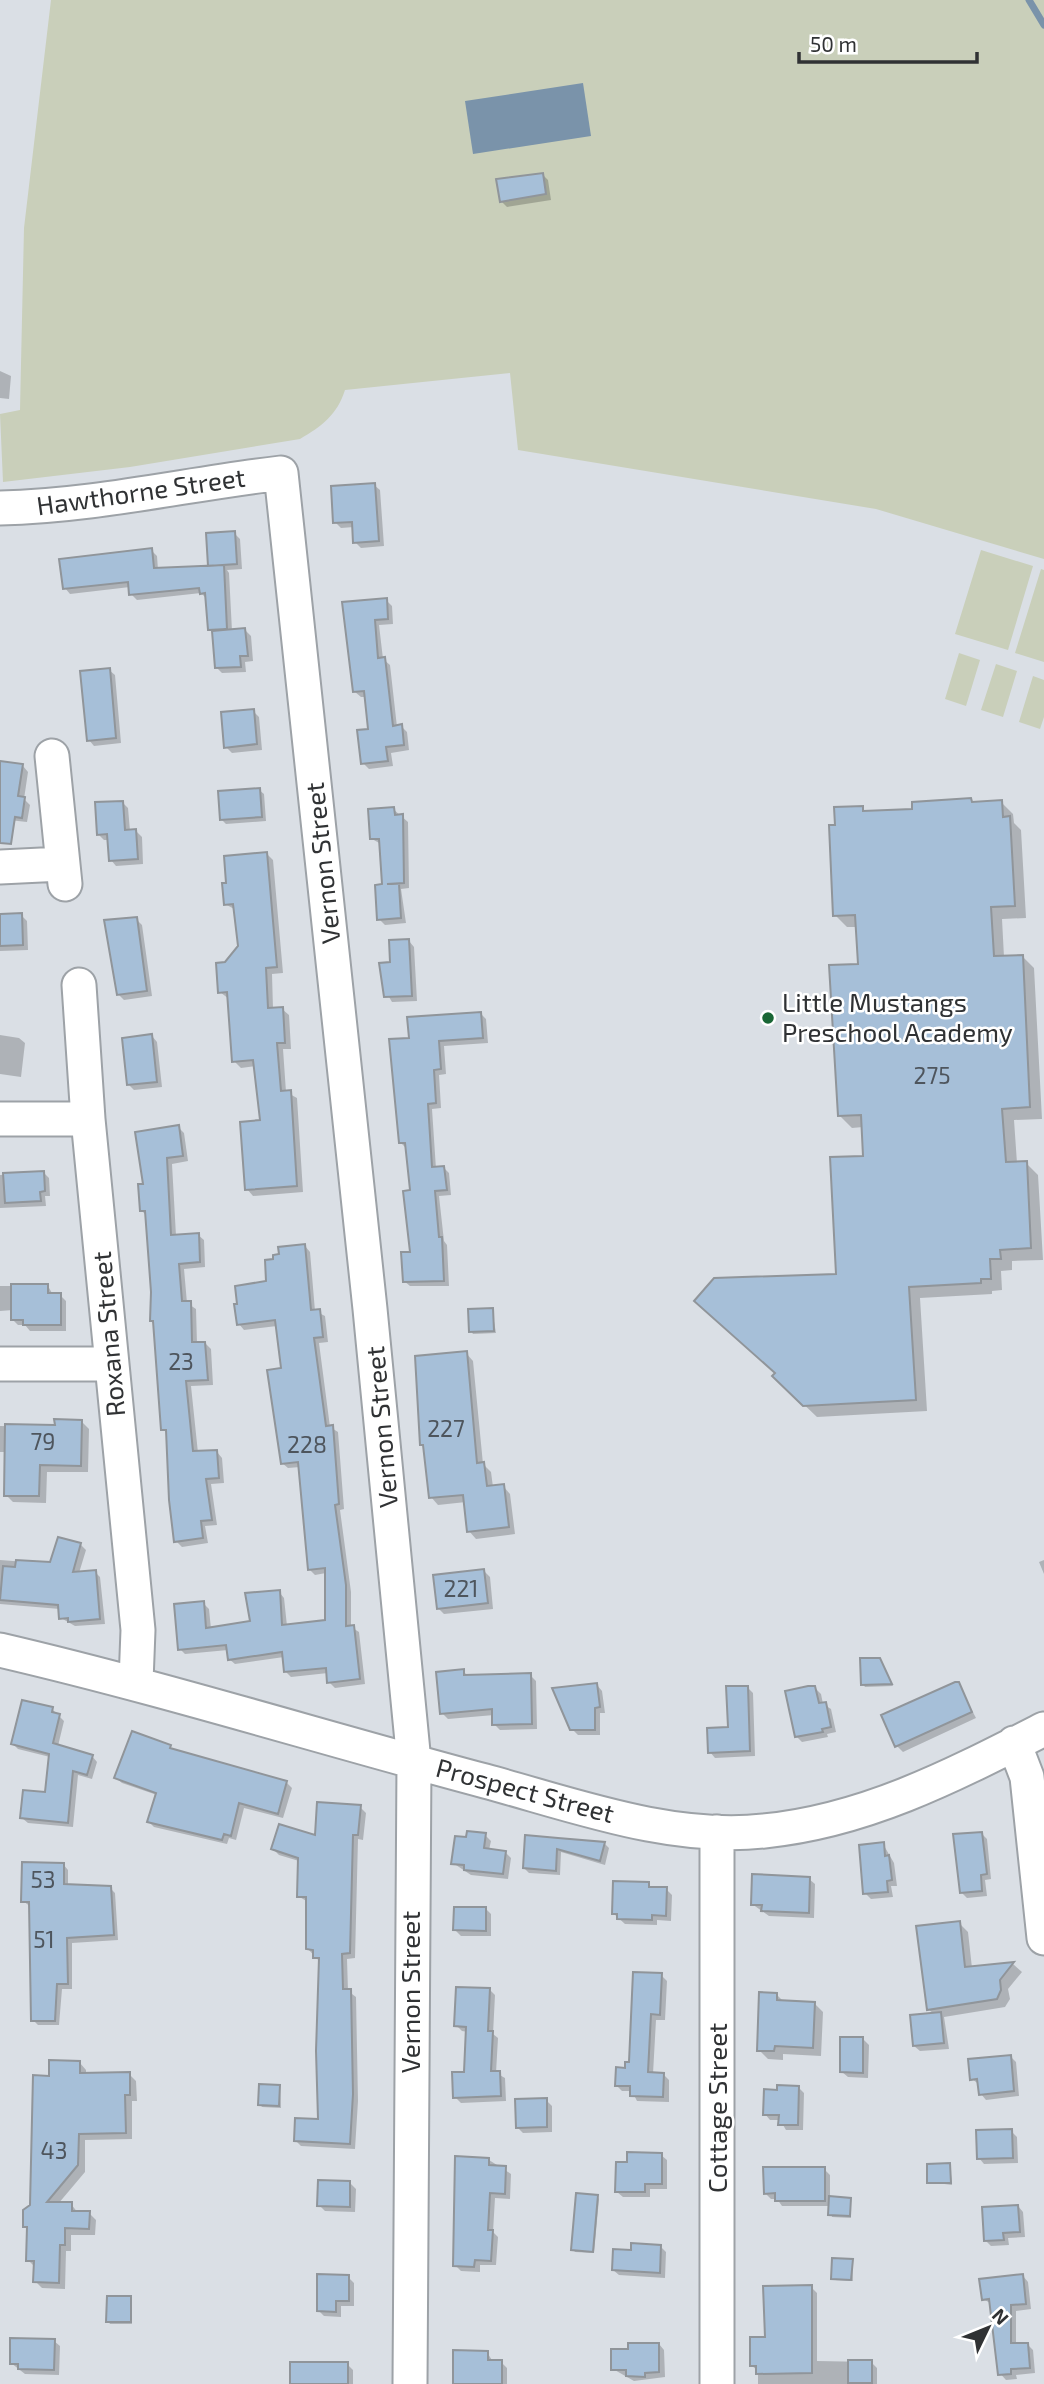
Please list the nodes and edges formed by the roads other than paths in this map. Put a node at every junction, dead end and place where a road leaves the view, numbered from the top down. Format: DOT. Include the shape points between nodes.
graph roads {
  1 [pos="281,473"];
  2 [pos="0,508"];
  3 [pos="52,756"];
  4 [pos="0,867"];
  5 [pos="79,985"];
  6 [pos="0,1119"];
  7 [pos="88,1119"];
  8 [pos="0,1364"];
  9 [pos="112,1364"];
  10 [pos="0,1650"];
  11 [pos="136,1682"];
  12 [pos="1044,1729"];
  13 [pos="1014,1743"];
  14 [pos="414,1762"];
  15 [pos="717,1832"];
  16 [pos="1044,1938"];
  17 [pos="410,2384"];
  18 [pos="717,2384"];
  1 -- 2 [label="street, Hawthorne Street" via="116,499"];
  1 -- 14 [label="street, Vernon Street"];
  3 -- 4 [label="street" via="64,874"];
  5 -- 7 [label="street, Roxana Street"];
  6 -- 7 [label="street"];
  7 -- 9 [label="street, Roxana Street"];
  8 -- 9 [label="street"];
  9 -- 11 [label="street, Roxana Street" via="138,1630"];
  10 -- 11 [label="street, Prospect Street"];
  11 -- 14 [label="street, Prospect Street"];
  12 -- 13 [label="street, Prospect Street"];
  13 -- 15 [label="street, Prospect Street" via="957,1774 876,1808 797,1828"];
  13 -- 16 [label="street" via="1027,1777"];
  14 -- 15 [label="street, Prospect Street" via="644,1823"];
  14 -- 17 [label="street, Vernon Street"];
  15 -- 18 [label="street, Cottage Street"];
}
